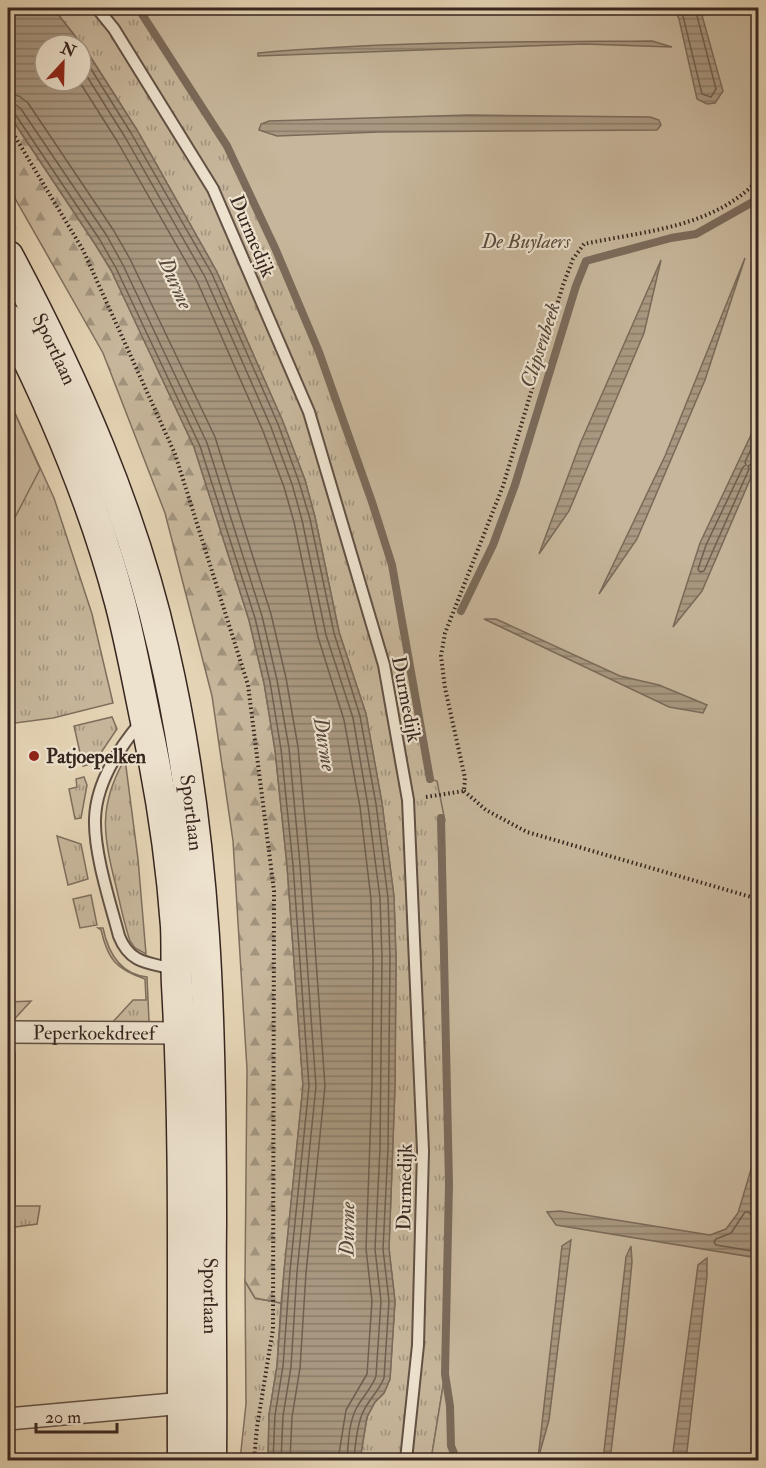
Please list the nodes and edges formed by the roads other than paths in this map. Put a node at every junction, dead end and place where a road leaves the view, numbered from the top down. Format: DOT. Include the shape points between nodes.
graph roads {
  1 [pos="97,8"];
  2 [pos="8,256"];
  3 [pos="8,319"];
  4 [pos="145,717"];
  5 [pos="177,969"];
  6 [pos="8,1032"];
  7 [pos="180,1033"];
  8 [pos="212,1400"];
  9 [pos="182,1403"];
  10 [pos="8,1419"];
  11 [pos="183,1461"];
  12 [pos="211,1461"];
  13 [pos="406,1461"];
  1 -- 13 [label="lane, Durmedijk" via="213,189 309,412 384,665 408,800 423,1151 418,1345"];
  2 -- 8 [label="main road, Sportlaan" via="68,372 115,488 163,646 185,756 202,891 210,1018"];
  3 -- 4 [label="main road, Sportlaan" via="86,496 120,601"];
  4 -- 5 [label="main road, Sportlaan" via="168,846"];
  4 -- 5 [label="lane" via="115,758 102,787 95,819 96,843 123,947 142,962"];
  5 -- 7 [label="main road, Sportlaan"];
  6 -- 7 [label="street, Peperkoekdreef"];
  7 -- 9 [label="main road, Sportlaan"];
  8 -- 9 [label="street"];
  8 -- 12 [label="main road, Sportlaan"];
  9 -- 10 [label="street"];
  9 -- 11 [label="main road, Sportlaan"];
}
